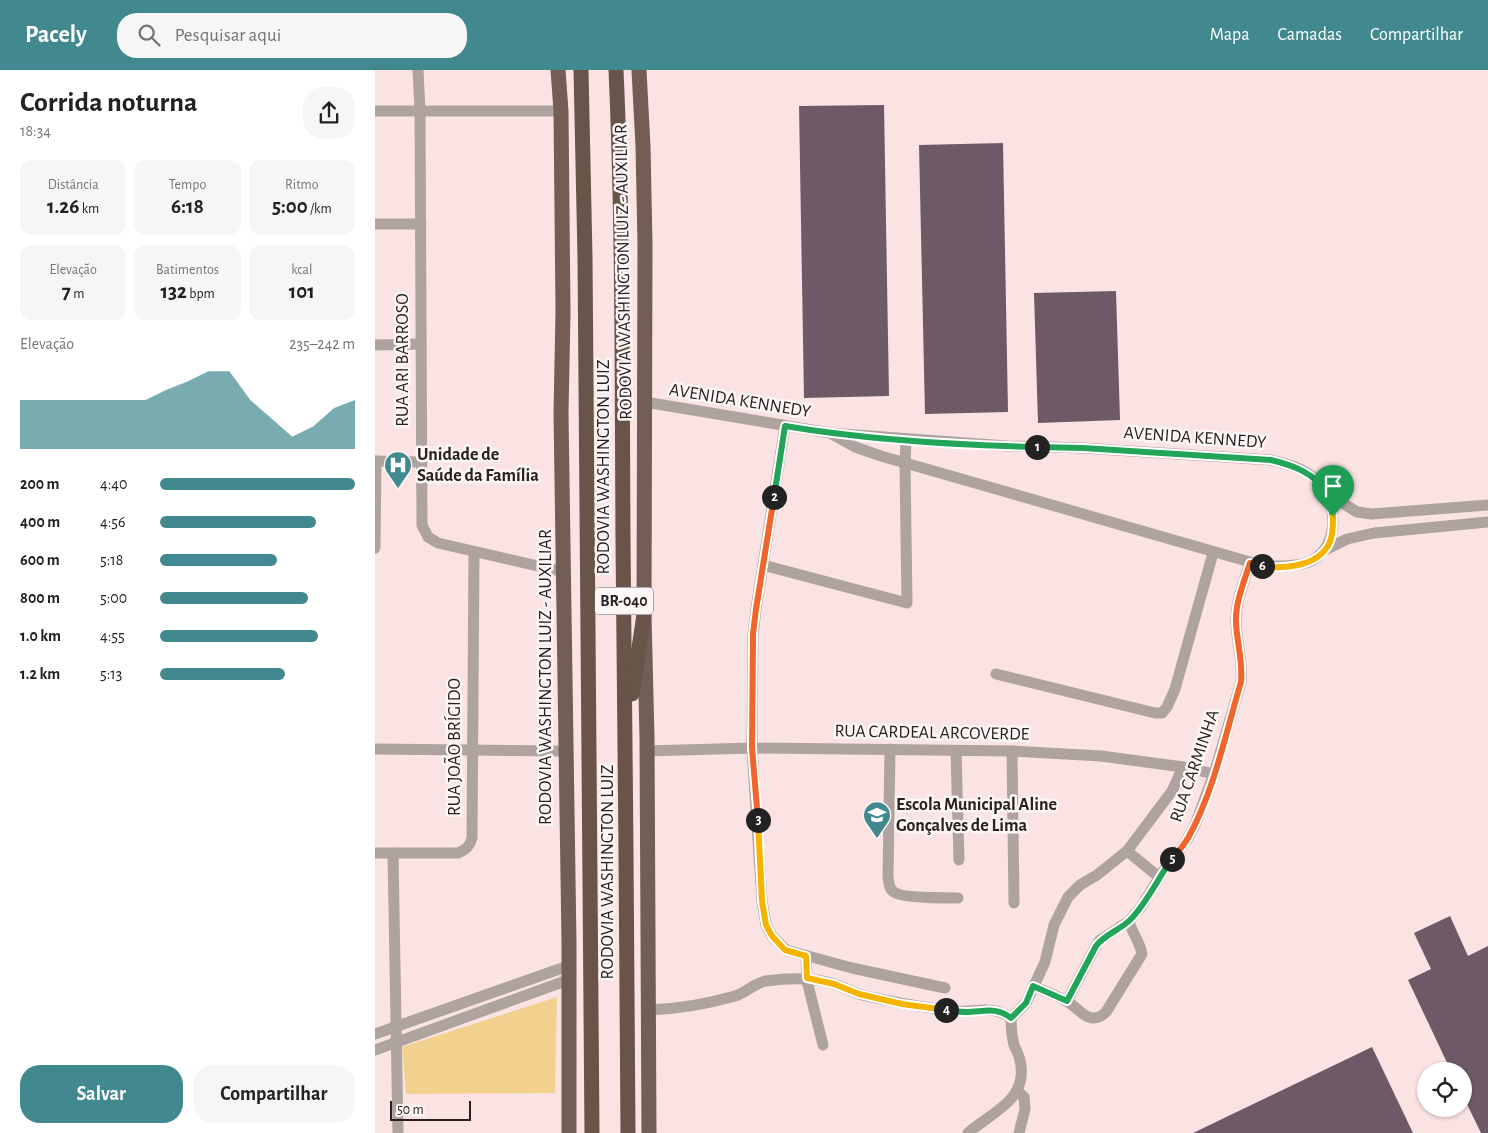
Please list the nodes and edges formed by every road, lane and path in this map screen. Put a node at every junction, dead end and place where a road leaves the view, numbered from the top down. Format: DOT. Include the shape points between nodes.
graph roads {
  1 [pos="418,70"];
  2 [pos="558,70"];
  3 [pos="581,70"];
  4 [pos="616,70"];
  5 [pos="639,70"];
  6 [pos="421,110"];
  7 [pos="375,111"];
  8 [pos="561,111"];
  9 [pos="375,224"];
  10 [pos="421,224"];
  11 [pos="375,344"];
  12 [pos="421,344"];
  13 [pos="645,402"];
  14 [pos="785,426"];
  15 [pos="830,433"];
  16 [pos="907,440"];
  17 [pos="375,461"];
  18 [pos="421,462"];
  19 [pos="905,464"];
  20 [pos="1328,494"];
  21 [pos="1488,506"];
  22 [pos="1488,522"];
  23 [pos="375,548"];
  24 [pos="1325,550"];
  25 [pos="474,552"];
  26 [pos="1213,553"];
  27 [pos="1250,563"];
  28 [pos="763,564"];
  29 [pos="564,572"];
  30 [pos="644,615"];
  31 [pos="996,674"];
  32 [pos="626,738"];
  33 [pos="752,748"];
  34 [pos="375,749"];
  35 [pos="890,749"];
  36 [pos="472,750"];
  37 [pos="566,751"];
  38 [pos="647,751"];
  39 [pos="955,752"];
  40 [pos="1012,752"];
  41 [pos="1183,767"];
  42 [pos="1214,774"];
  43 [pos="1127,851"];
  44 [pos="375,854"];
  45 [pos="393,854"];
  46 [pos="959,860"];
  47 [pos="1159,877"];
  48 [pos="958,898"];
  49 [pos="1014,902"];
  50 [pos="1129,921"];
  51 [pos="806,956"];
  52 [pos="568,973"];
  53 [pos="807,978"];
  54 [pos="1033,986"];
  55 [pos="945,988"];
  56 [pos="1067,1001"];
  57 [pos="649,1010"];
  58 [pos="1011,1018"];
  59 [pos="396,1027"];
  60 [pos="375,1034"];
  61 [pos="397,1042"];
  62 [pos="823,1045"];
  63 [pos="375,1050"];
  64 [pos="1017,1091"];
  65 [pos="399,1133"];
  66 [pos="569,1133"];
  67 [pos="592,1133"];
  68 [pos="628,1133"];
  69 [pos="649,1133"];
  70 [pos="969,1133"];
  71 [pos="1019,1133"];
  1 -- 6 [label="street, RUA ARI BARROSO"];
  2 -- 8 [label="highway, RODOVIA WASHINGTON LUIZ - AUXILIAR"];
  3 -- 67 [label="highway, RODOVIA WASHINGTON LUIZ / BR-040"];
  4 -- 32 [label="highway, RODOVIA WASHINGTON LUIZ / BR-040"];
  5 -- 13 [label="highway, RODOVIA WASHINGTON LUIZ - AUXILIAR" via="643,146"];
  6 -- 7 [label="street"];
  6 -- 8 [label="street"];
  6 -- 10 [label="street, RUA ARI BARROSO"];
  8 -- 29 [label="highway, RODOVIA WASHINGTON LUIZ - AUXILIAR"];
  9 -- 10 [label="street"];
  10 -- 12 [label="street, RUA ARI BARROSO"];
  11 -- 12 [label="street"];
  12 -- 18 [label="street, RUA ARI BARROSO"];
  13 -- 14 [label="street, AVENIDA KENNEDY"];
  13 -- 30 [label="highway, RODOVIA WASHINGTON LUIZ - AUXILIAR"];
  14 -- 15 [label="street, AVENIDA KENNEDY"];
  14 -- 28 [label="street"];
  15 -- 16 [label="street, AVENIDA KENNEDY"];
  15 -- 19 [label="street, AVENIDA KENNEDY" via="855,447"];
  16 -- 19 [label="street"];
  16 -- 20 [label="street, AVENIDA KENNEDY" via="1271,460 1295,466 1316,480"];
  17 -- 18 [label="street"];
  17 -- 23 [label="street"];
  18 -- 25 [label="street, RUA ARI BARROSO" via="424,531 438,543"];
  19 -- 26 [label="street, AVENIDA KENNEDY"];
  19 -- 28 [label="street" via="907,603"];
  20 -- 21 [label="street, AVENIDA KENNEDY" via="1357,512 1372,514"];
  20 -- 24 [label="street" via="1333,533"];
  22 -- 24 [label="street, AVENIDA KENNEDY" via="1374,533"];
  24 -- 27 [label="street, AVENIDA KENNEDY" via="1308,563 1293,566"];
  25 -- 29 [label="street, RUA ARI BARROSO"];
  25 -- 36 [label="street, RUA JOÃO BRÍGIDO"];
  26 -- 27 [label="street, AVENIDA KENNEDY"];
  26 -- 31 [label="street" via="1175,690 1162,713"];
  27 -- 42 [label="street, RUA CARMINHA" via="1235,622 1241,682"];
  28 -- 33 [label="street" via="753,634"];
  29 -- 37 [label="highway, RODOVIA WASHINGTON LUIZ - AUXILIAR"];
  30 -- 32 [label="highway"];
  30 -- 38 [label="highway, RODOVIA WASHINGTON LUIZ - AUXILIAR"];
  32 -- 68 [label="highway, RODOVIA WASHINGTON LUIZ / BR-040"];
  33 -- 35 [label="street, RUA CARDEAL ARCOVERDE"];
  33 -- 38 [label="street, RUA CARDEAL ARCOVERDE"];
  33 -- 51 [label="street" via="766,925 785,950"];
  34 -- 36 [label="street"];
  35 -- 39 [label="street, RUA CARDEAL ARCOVERDE"];
  35 -- 48 [label="street" via="889,886 902,895"];
  36 -- 37 [label="street"];
  36 -- 45 [label="street, RUA JOÃO BRÍGIDO" via="470,845 458,852"];
  37 -- 52 [label="highway, RODOVIA WASHINGTON LUIZ - AUXILIAR"];
  38 -- 57 [label="highway, RODOVIA WASHINGTON LUIZ - AUXILIAR"];
  39 -- 40 [label="street, RUA CARDEAL ARCOVERDE"];
  39 -- 46 [label="street"];
  40 -- 41 [label="street, RUA CARDEAL ARCOVERDE" via="1101,756"];
  40 -- 49 [label="street"];
  41 -- 42 [label="street, RUA CARDEAL ARCOVERDE"];
  41 -- 43 [label="street" via="1172,791"];
  42 -- 47 [label="street, RUA CARMINHA" via="1187,840"];
  43 -- 47 [label="street"];
  43 -- 54 [label="street" via="1068,897 1054,924 1045,962"];
  44 -- 45 [label="street, RUA JOÃO BRÍGIDO"];
  45 -- 59 [label="street"];
  47 -- 50 [label="street, RUA CARMINHA"];
  50 -- 56 [label="street, RUA CARMINHA" via="1100,940"];
  50 -- 56 [label="street" via="1142,954 1106,1012 1097,1019 1091,1018"];
  51 -- 53 [label="street"];
  51 -- 55 [label="street"];
  52 -- 59 [label="street"];
  52 -- 61 [label="street"];
  52 -- 66 [label="highway, RODOVIA WASHINGTON LUIZ - AUXILIAR"];
  53 -- 57 [label="street" via="763,982 737,995 690,1006"];
  53 -- 58 [label="street" via="902,1004 968,1012 990,1010"];
  53 -- 62 [label="street"];
  54 -- 56 [label="street"];
  54 -- 58 [label="street" via="1026,1003"];
  57 -- 69 [label="highway, RODOVIA WASHINGTON LUIZ - AUXILIAR"];
  58 -- 64 [label="street" via="1022,1073"];
  59 -- 60 [label="street"];
  59 -- 61 [label="street"];
  61 -- 63 [label="street"];
  61 -- 65 [label="street"];
  64 -- 70 [label="street" via="1003,1108"];
  64 -- 71 [label="street" via="1024,1097 1025,1109"];
}
